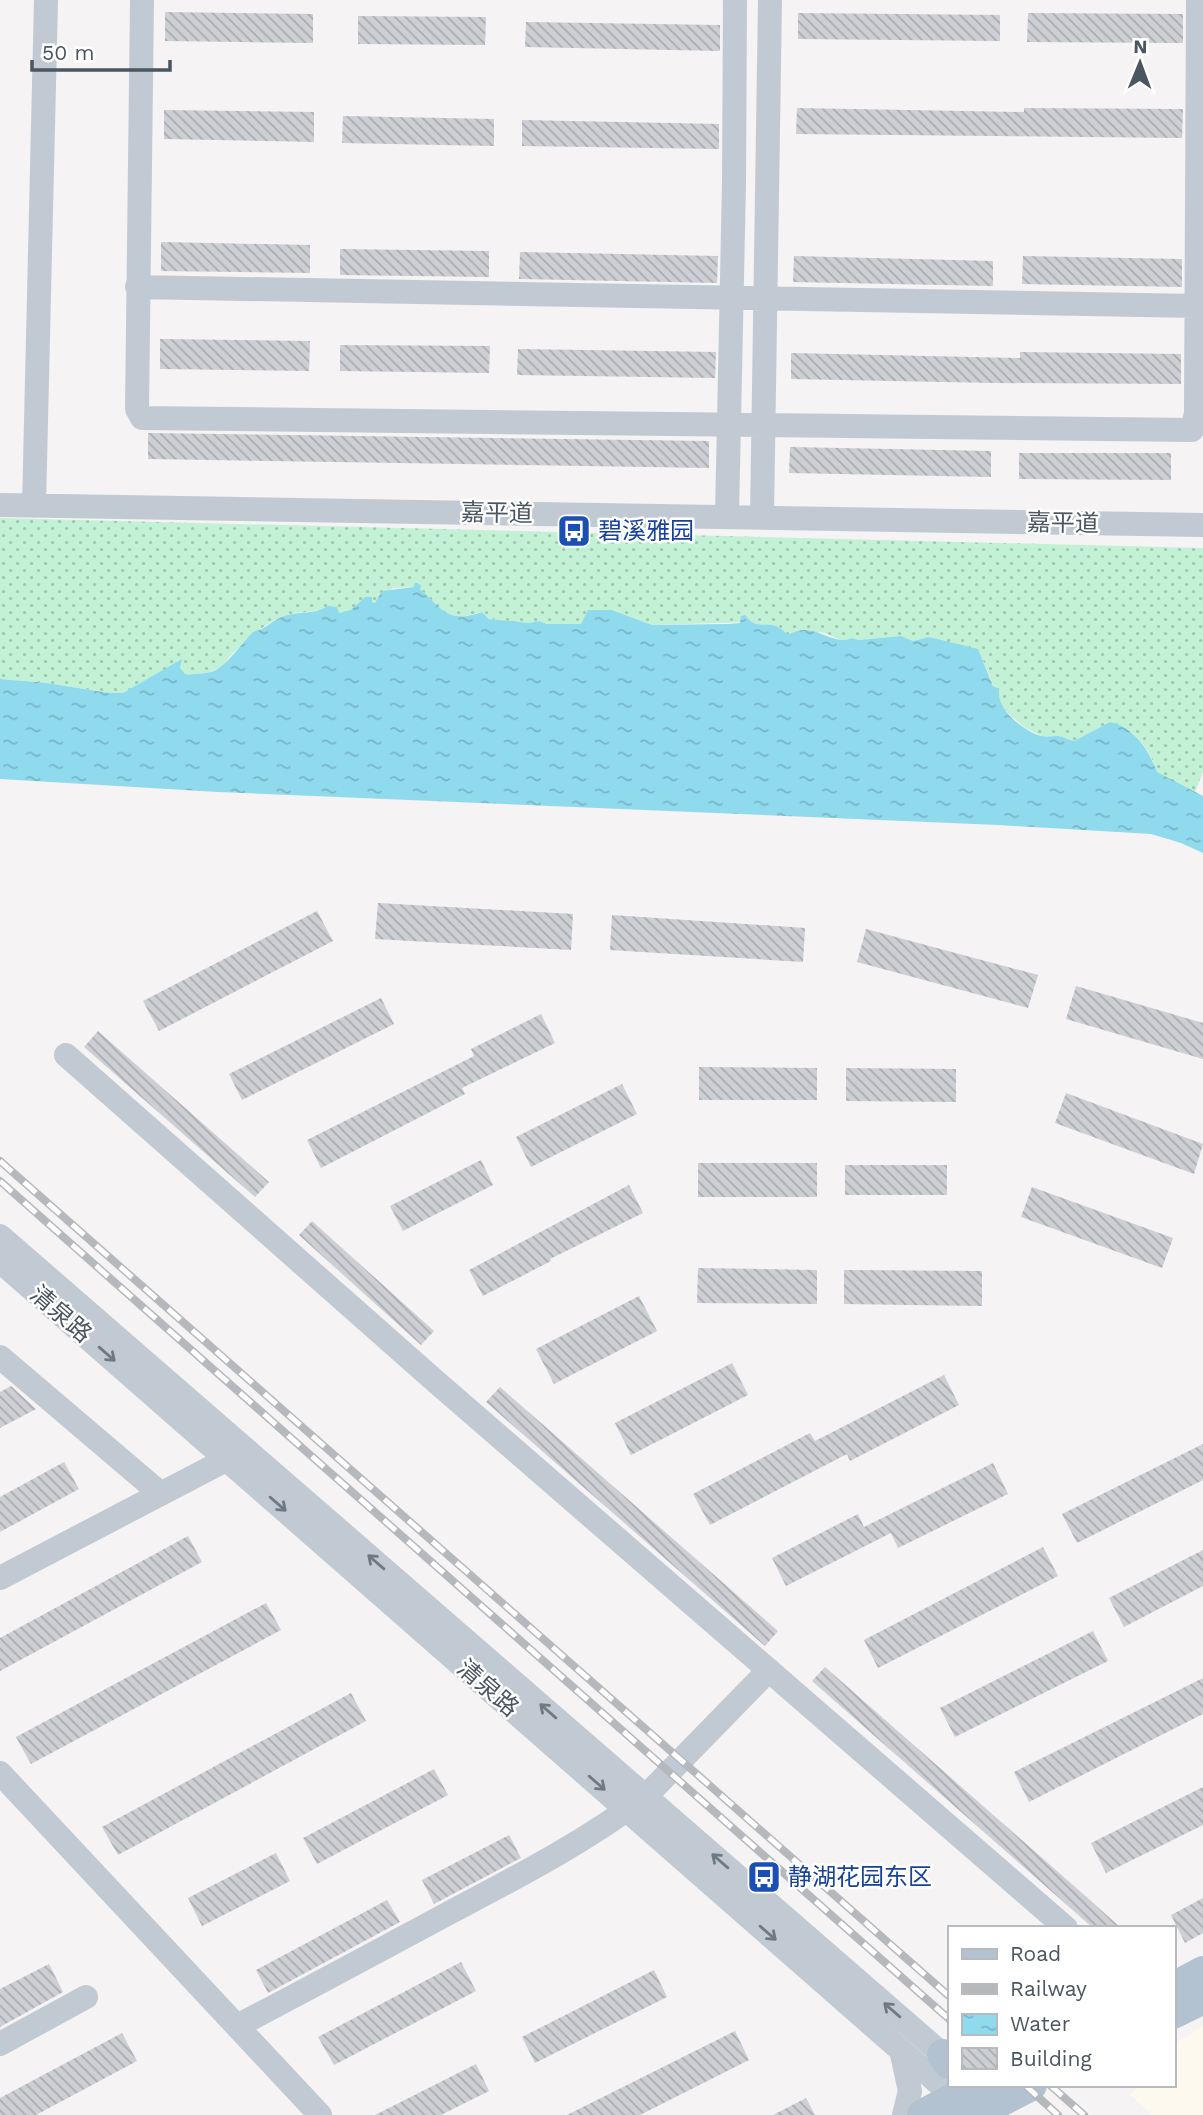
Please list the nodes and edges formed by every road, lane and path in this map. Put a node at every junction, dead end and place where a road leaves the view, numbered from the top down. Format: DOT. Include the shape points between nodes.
graph roads {
  1 [pos="46,0"];
  2 [pos="142,0"];
  3 [pos="735,0"];
  4 [pos="770,0"];
  5 [pos="1198,0"];
  6 [pos="137,287"];
  7 [pos="732,298"];
  8 [pos="765,298"];
  9 [pos="1196,306"];
  10 [pos="729,426"];
  11 [pos="763,426"];
  12 [pos="0,491"];
  13 [pos="35,499"];
  14 [pos="0,505"];
  15 [pos="727,509"];
  16 [pos="761,510"];
  17 [pos="1203,511"];
  18 [pos="1203,525"];
  19 [pos="66,1055"];
  20 [pos="0,1236"];
  21 [pos="0,1261"];
  22 [pos="0,1357"];
  23 [pos="236,1454"];
  24 [pos="161,1493"];
  25 [pos="0,1578"];
  26 [pos="769,1670"];
  27 [pos="0,1773"];
  28 [pos="637,1803"];
  29 [pos="1064,1926"];
  30 [pos="1203,1972"];
  31 [pos="1175,1987"];
  32 [pos="86,1997"];
  33 [pos="1203,1998"];
  34 [pos="1175,2012"];
  35 [pos="237,2026"];
  36 [pos="0,2044"];
  37 [pos="901,2050"];
  38 [pos="947,2059"];
  39 [pos="948,2082"];
  40 [pos="955,2087"];
  41 [pos="1024,2087"];
  42 [pos="975,2101"];
  43 [pos="320,2115"];
  44 [pos="904,2115"];
  45 [pos="923,2115"];
  1 -- 13 [label="street"];
  2 -- 6 [label="street"];
  3 -- 7 [label="street"];
  4 -- 8 [label="street"];
  5 -- 9 [label="street"];
  6 -- 7 [label="street"];
  6 -- 10 [label="street" via="137,409 142,418"];
  7 -- 8 [label="street"];
  7 -- 10 [label="street"];
  8 -- 9 [label="street"];
  8 -- 11 [label="street"];
  9 -- 11 [label="street" via="1192,430"];
  10 -- 11 [label="street"];
  10 -- 15 [label="street"];
  11 -- 16 [label="street"];
  12 -- 13 [label="street, 嘉平道"];
  13 -- 14 [label="street, 嘉平道"];
  13 -- 15 [label="street, 嘉平道"];
  15 -- 16 [label="street, 嘉平道"];
  16 -- 17 [label="street, 嘉平道"];
  16 -- 18 [label="street, 嘉平道"];
  19 -- 26 [label="street"];
  20 -- 23 [label="street, 清泉路"];
  21 -- 23 [label="street, 清泉路, one-way"];
  22 -- 24 [label="street"];
  23 -- 24 [label="street"];
  23 -- 28 [label="street, 清泉路"];
  24 -- 25 [label="street"];
  26 -- 28 [label="street"];
  26 -- 29 [label="street"];
  27 -- 35 [label="street"];
  28 -- 35 [label="street" via="573,1846"];
  28 -- 37 [label="street, 清泉路, one-way"];
  38 -- 28 [label="street, 清泉路, one-way"];
  30 -- 31 [label="main road"];
  32 -- 36 [label="street"];
  33 -- 34 [label="main road"];
  35 -- 43 [label="street"];
  37 -- 39 [label="street, 清泉路"];
  37 -- 44 [label="street" via="910,2091"];
  40 -- 42 [label="street, 清泉路"];
  41 -- 42 [label="main road"];
  42 -- 45 [label="main road"];
}
